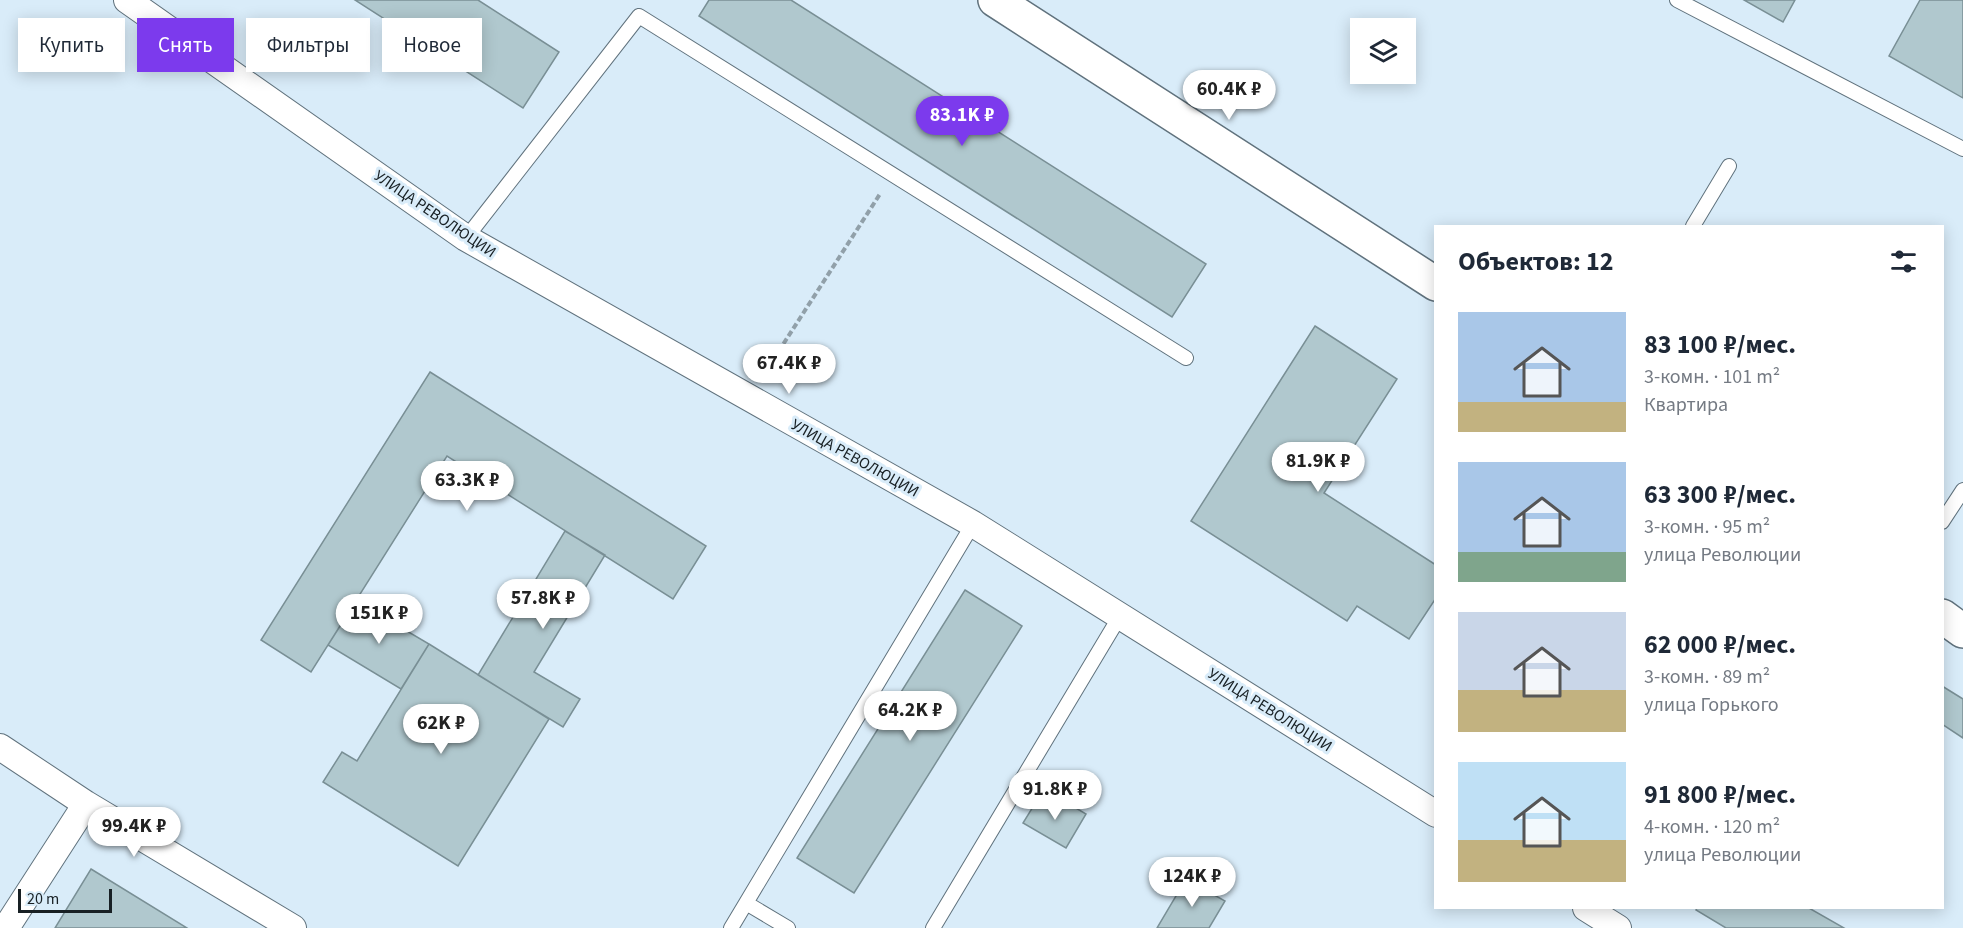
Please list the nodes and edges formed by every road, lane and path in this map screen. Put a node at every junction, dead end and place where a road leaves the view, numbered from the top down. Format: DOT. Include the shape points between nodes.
graph roads {
  1 [pos="127,0"];
  2 [pos="995,0"];
  3 [pos="1677,0"];
  4 [pos="1963,149"];
  5 [pos="1729,166"];
  6 [pos="892,174"];
  7 [pos="1694,225"];
  8 [pos="466,238"];
  9 [pos="1434,283"];
  10 [pos="1186,358"];
  11 [pos="749,398"];
  12 [pos="1963,490"];
  13 [pos="1944,519"];
  14 [pos="973,524"];
  15 [pos="1120,616"];
  16 [pos="1944,617"];
  17 [pos="1963,631"];
  18 [pos="0,747"];
  19 [pos="86,804"];
  20 [pos="1434,813"];
  21 [pos="746,903"];
  22 [pos="1588,909"];
  23 [pos="6,928"];
  24 [pos="293,928"];
  25 [pos="731,928"];
  26 [pos="788,928"];
  27 [pos="933,928"];
  28 [pos="1618,928"];
  1 -- 8 [label="street, УЛИЦА РЕВОЛЮЦИИ"];
  2 -- 9 [label="street"];
  3 -- 4 [label="lane"];
  5 -- 7 [label="lane"];
  6 -- 8 [label="lane" via="639,16"];
  6 -- 10 [label="lane"];
  6 -- 11 [label="path"];
  8 -- 11 [label="street, УЛИЦА РЕВОЛЮЦИИ"];
  11 -- 14 [label="street, УЛИЦА РЕВОЛЮЦИИ"];
  12 -- 13 [label="lane"];
  14 -- 15 [label="street, УЛИЦА РЕВОЛЮЦИИ"];
  14 -- 21 [label="lane"];
  15 -- 20 [label="street, УЛИЦА РЕВОЛЮЦИИ"];
  15 -- 27 [label="lane"];
  16 -- 17 [label="street"];
  18 -- 19 [label="street"];
  19 -- 23 [label="street"];
  19 -- 24 [label="street"];
  21 -- 25 [label="lane"];
  21 -- 26 [label="lane"];
  22 -- 28 [label="street"];
}
